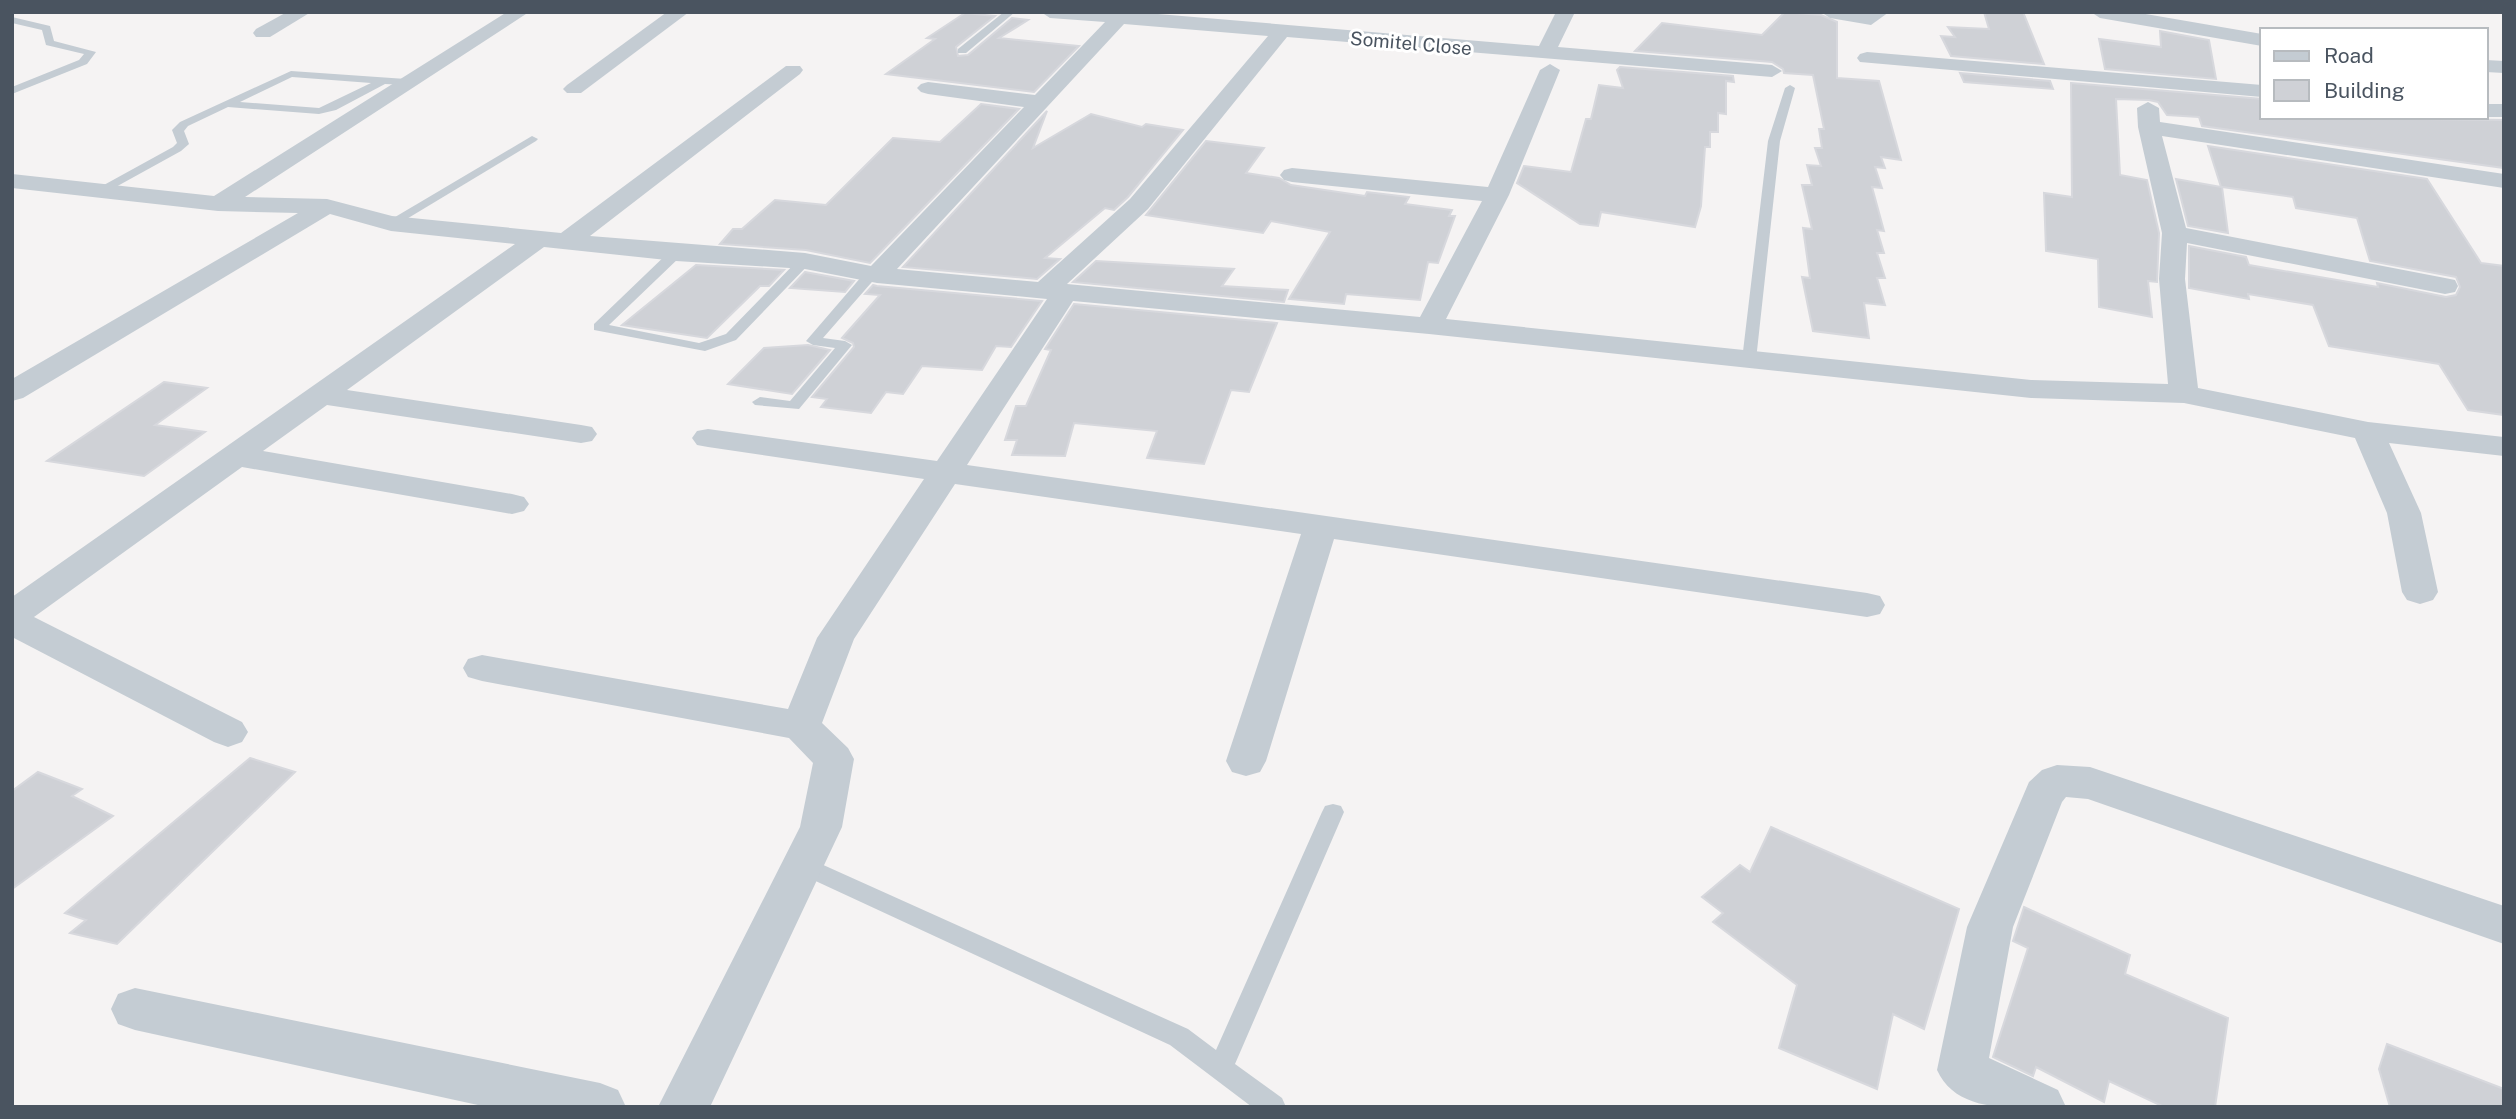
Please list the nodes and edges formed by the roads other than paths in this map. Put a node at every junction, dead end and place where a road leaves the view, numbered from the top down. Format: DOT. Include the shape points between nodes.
graph roads {
  1 [pos="302,12"];
  2 [pos="520,12"];
  3 [pos="680,12"];
  4 [pos="1010,12"];
  5 [pos="1050,12"];
  6 [pos="1566,12"];
  7 [pos="1829,12"];
  8 [pos="1880,12"];
  9 [pos="2101,12"];
  10 [pos="1123,15"];
  11 [pos="12,20"];
  12 [pos="1281,32"];
  13 [pos="263,33"];
  14 [pos="2260,40"];
  15 [pos="962,51"];
  16 [pos="1867,58"];
  17 [pos="1548,62"];
  18 [pos="793,70"];
  19 [pos="1772,71"];
  20 [pos="384,80"];
  21 [pos="2136,81"];
  22 [pos="407,82"];
  23 [pos="928,88"];
  24 [pos="1790,88"];
  25 [pos="574,89"];
  26 [pos="12,91"];
  27 [pos="2260,91"];
  28 [pos="1038,102"];
  29 [pos="225,104"];
  30 [pos="2149,127"];
  31 [pos="532,139"];
  32 [pos="1292,175"];
  33 [pos="12,181"];
  34 [pos="2504,181"];
  35 [pos="99,191"];
  36 [pos="1497,195"];
  37 [pos="218,204"];
  38 [pos="327,206"];
  39 [pos="391,223"];
  40 [pos="2175,233"];
  41 [pos="555,238"];
  42 [pos="676,253"];
  43 [pos="805,261"];
  44 [pos="875,273"];
  45 [pos="2445,286"];
  46 [pos="1056,291"];
  47 [pos="1429,326"];
  48 [pos="1749,360"];
  49 [pos="12,364"];
  50 [pos="53,369"];
  51 [pos="12,392"];
  52 [pos="2184,394"];
  53 [pos="321,395"];
  54 [pos="760,402"];
  55 [pos="2368,431"];
  56 [pos="581,433"];
  57 [pos="708,438"];
  58 [pos="2504,447"];
  59 [pos="236,456"];
  60 [pos="947,472"];
  61 [pos="512,504"];
  62 [pos="1321,526"];
  63 [pos="2420,592"];
  64 [pos="1867,605"];
  65 [pos="12,615"];
  66 [pos="12,621"];
  67 [pos="482,668"];
  68 [pos="801,726"];
  69 [pos="228,732"];
  70 [pos="1246,761"];
  71 [pos="1333,813"];
  72 [pos="802,865"];
  73 [pos="2504,925"];
  74 [pos="135,1009"];
  75 [pos="1220,1070"];
  76 [pos="600,1107"];
  77 [pos="684,1107"];
  78 [pos="1273,1107"];
  79 [pos="2040,1107"];
  1 -- 13 [label="street"];
  2 -- 22 [label="street"];
  3 -- 25 [label="street"];
  4 -- 15 [label="lane"];
  5 -- 10 [label="street, Somitel Close"];
  6 -- 17 [label="street"];
  7 -- 8 [label="street" via="1871,19"];
  9 -- 14 [label="street"];
  10 -- 12 [label="street, Somitel Close"];
  10 -- 28 [label="street"];
  11 -- 26 [label="lane" via="47,28 49,43 91,52 83,62"];
  12 -- 17 [label="street, Somitel Close" via="1361,30"];
  12 -- 46 [label="street" via="1139,204"];
  16 -- 21 [label="street"];
  17 -- 19 [label="street, Somitel Close"];
  17 -- 36 [label="street"];
  18 -- 41 [label="street"];
  20 -- 22 [label="lane"];
  20 -- 29 [label="lane" via="291,74"];
  20 -- 29 [label="lane" via="319,111"];
  21 -- 27 [label="street"];
  21 -- 30 [label="street" via="2149,110"];
  22 -- 37 [label="street"];
  23 -- 28 [label="street"];
  24 -- 48 [label="lane" via="1774,141"];
  28 -- 44 [label="street"];
  29 -- 35 [label="lane" via="178,130 183,144 177,149"];
  30 -- 34 [label="street"];
  30 -- 40 [label="street"];
  31 -- 39 [label="lane"];
  32 -- 36 [label="street"];
  33 -- 35 [label="street"];
  35 -- 37 [label="street"];
  36 -- 47 [label="street"];
  37 -- 38 [label="street"];
  38 -- 39 [label="street"];
  38 -- 50 [label="street"];
  39 -- 41 [label="street"];
  40 -- 45 [label="street"];
  40 -- 52 [label="street" via="2172,279"];
  41 -- 42 [label="street"];
  41 -- 53 [label="street"];
  42 -- 43 [label="street"];
  42 -- 43 [label="lane" via="598,327 700,348 731,337"];
  43 -- 44 [label="street"];
  44 -- 46 [label="street"];
  44 -- 54 [label="lane" via="813,341 845,345 794,406"];
  46 -- 47 [label="street"];
  46 -- 60 [label="street"];
  47 -- 48 [label="street"];
  48 -- 52 [label="street" via="2031,389"];
  49 -- 50 [label="street"];
  50 -- 51 [label="street"];
  52 -- 55 [label="street"];
  53 -- 56 [label="street"];
  53 -- 59 [label="street"];
  55 -- 58 [label="street"];
  55 -- 63 [label="street" via="2404,513"];
  57 -- 60 [label="street"];
  59 -- 61 [label="street"];
  59 -- 65 [label="street"];
  60 -- 62 [label="street"];
  60 -- 68 [label="street" via="836,638"];
  62 -- 64 [label="street"];
  62 -- 70 [label="street"];
  66 -- 69 [label="street"];
  67 -- 68 [label="street"];
  68 -- 72 [label="street" via="834,759 821,827"];
  71 -- 75 [label="lane"];
  72 -- 75 [label="lane" via="1179,1037"];
  72 -- 77 [label="street"];
  73 -- 79 [label="street" via="2090,783 2057,781 2044,793 1990,927 1962,1070"];
  74 -- 76 [label="street"];
  75 -- 78 [label="lane"];
}
